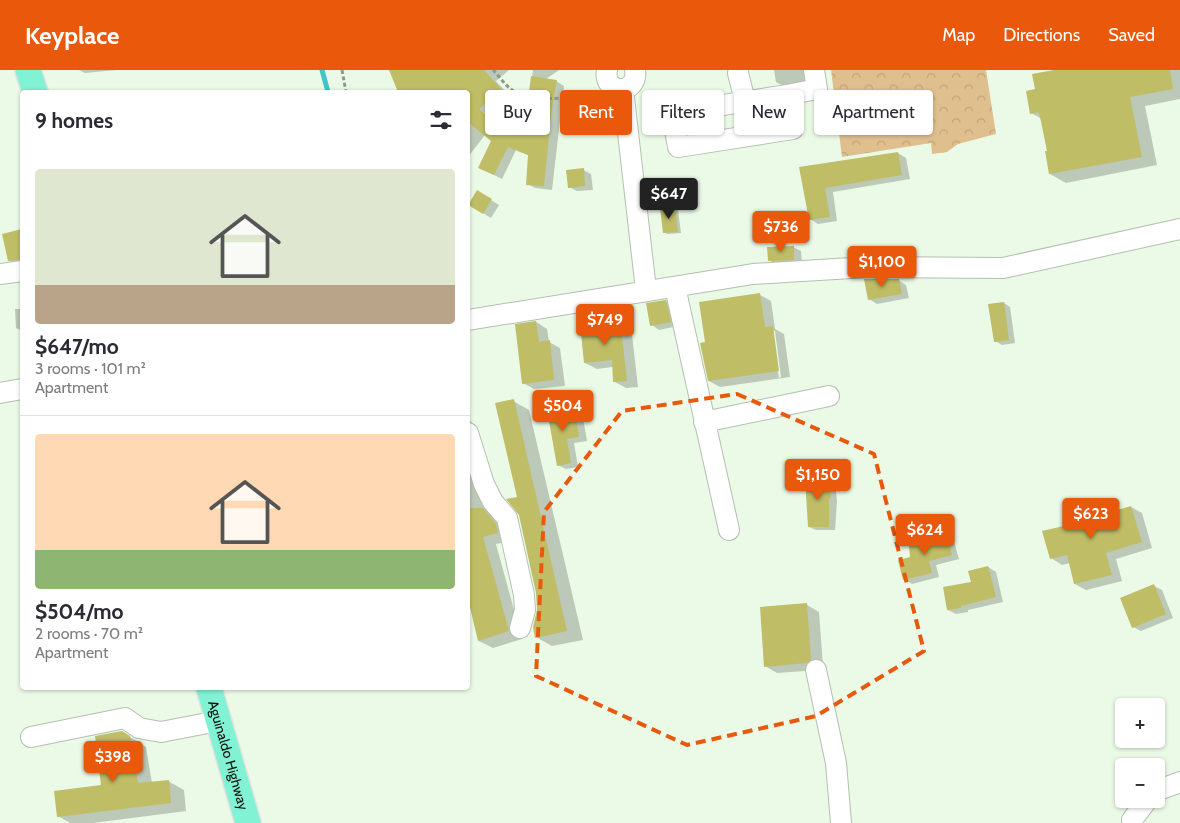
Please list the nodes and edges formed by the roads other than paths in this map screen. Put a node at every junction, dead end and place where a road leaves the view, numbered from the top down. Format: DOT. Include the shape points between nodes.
graph roads {
  1 [pos="28,70"];
  2 [pos="607,70"];
  3 [pos="814,70"];
  4 [pos="640,71"];
  5 [pos="737,71"];
  6 [pos="34,90"];
  7 [pos="620,90"];
  8 [pos="624,90"];
  9 [pos="742,90"];
  10 [pos="804,92"];
  11 [pos="734,103"];
  12 [pos="628,135"];
  13 [pos="755,135"];
  14 [pos="1180,229"];
  15 [pos="20,271"];
  16 [pos="0,274"];
  17 [pos="675,286"];
  18 [pos="646,290"];
  19 [pos="470,320"];
  20 [pos="20,389"];
  21 [pos="0,392"];
  22 [pos="829,396"];
  23 [pos="704,422"];
  24 [pos="470,439"];
  25 [pos="729,530"];
  26 [pos="520,628"];
  27 [pos="816,670"];
  28 [pos="210,690"];
  29 [pos="218,721"];
  30 [pos="31,737"];
  31 [pos="1180,782"];
  32 [pos="1165,788"];
  33 [pos="1141,808"];
  34 [pos="248,823"];
  35 [pos="841,823"];
  36 [pos="1133,823"];
  1 -- 6 [label="main road"];
  2 -- 7 [label="street" via="610,84"];
  3 -- 10 [label="street" via="817,89"];
  4 -- 8 [label="street" via="632,85"];
  5 -- 9 [label="street"];
  11 -- 13 [label="street" via="672,113 678,147"];
  12 -- 18 [label="street"];
  14 -- 17 [label="street" via="1004,268 868,267 753,274"];
  15 -- 16 [label="street"];
  17 -- 18 [label="street"];
  17 -- 23 [label="street"];
  18 -- 19 [label="street"];
  20 -- 21 [label="street"];
  22 -- 23 [label="street"];
  23 -- 25 [label="street"];
  24 -- 26 [label="street" via="484,484 493,502 507,518 524,596 525,610"];
  27 -- 35 [label="street" via="836,763"];
  28 -- 29 [label="main road, Aguinaldo Highway"];
  29 -- 30 [label="street" via="161,732 139,728 125,718"];
  29 -- 34 [label="main road, Aguinaldo Highway"];
  31 -- 32 [label="street"];
  33 -- 36 [label="street"];
}
